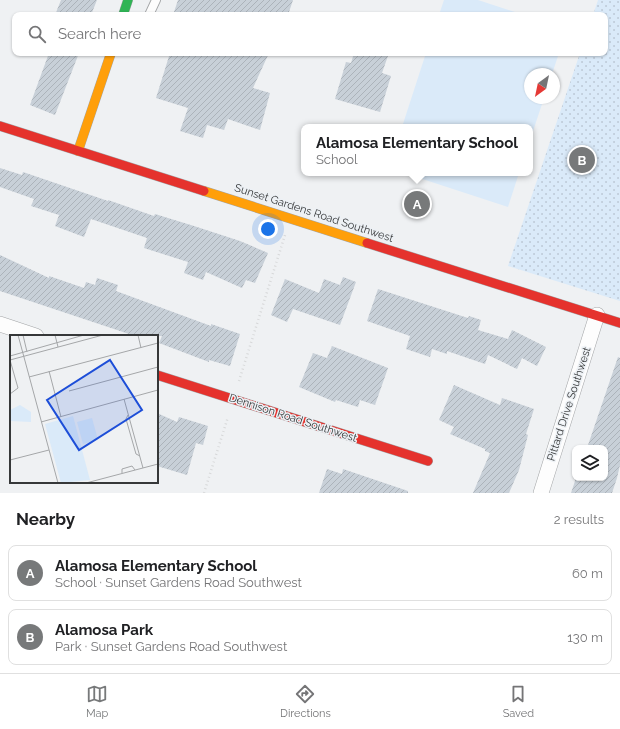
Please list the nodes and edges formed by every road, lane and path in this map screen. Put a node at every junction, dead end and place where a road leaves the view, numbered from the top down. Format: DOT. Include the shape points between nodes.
graph roads {
  1 [pos="128,0"];
  2 [pos="156,0"];
  3 [pos="124,12"];
  4 [pos="151,12"];
  5 [pos="110,56"];
  6 [pos="0,126"];
  7 [pos="78,151"];
  8 [pos="286,233"];
  9 [pos="597,315"];
  10 [pos="620,323"];
  11 [pos="0,324"];
  12 [pos="33,335"];
  13 [pos="158,375"];
  14 [pos="238,386"];
  15 [pos="229,414"];
  16 [pos="428,461"];
  17 [pos="204,493"];
  18 [pos="541,493"];
  1 -- 3 [label="street"];
  2 -- 4 [label="lane"];
  5 -- 7 [label="street"];
  6 -- 7 [label="street, Sunset Gardens Road Southwest"];
  7 -- 9 [label="street, Sunset Gardens Road Southwest"];
  8 -- 14 [label="path"];
  9 -- 10 [label="street, Sunset Gardens Road Southwest"];
  9 -- 18 [label="street, Pittard Drive Southwest"];
  11 -- 12 [label="street"];
  13 -- 16 [label="street, Dennison Road Southwest"];
  15 -- 17 [label="path"];
}
